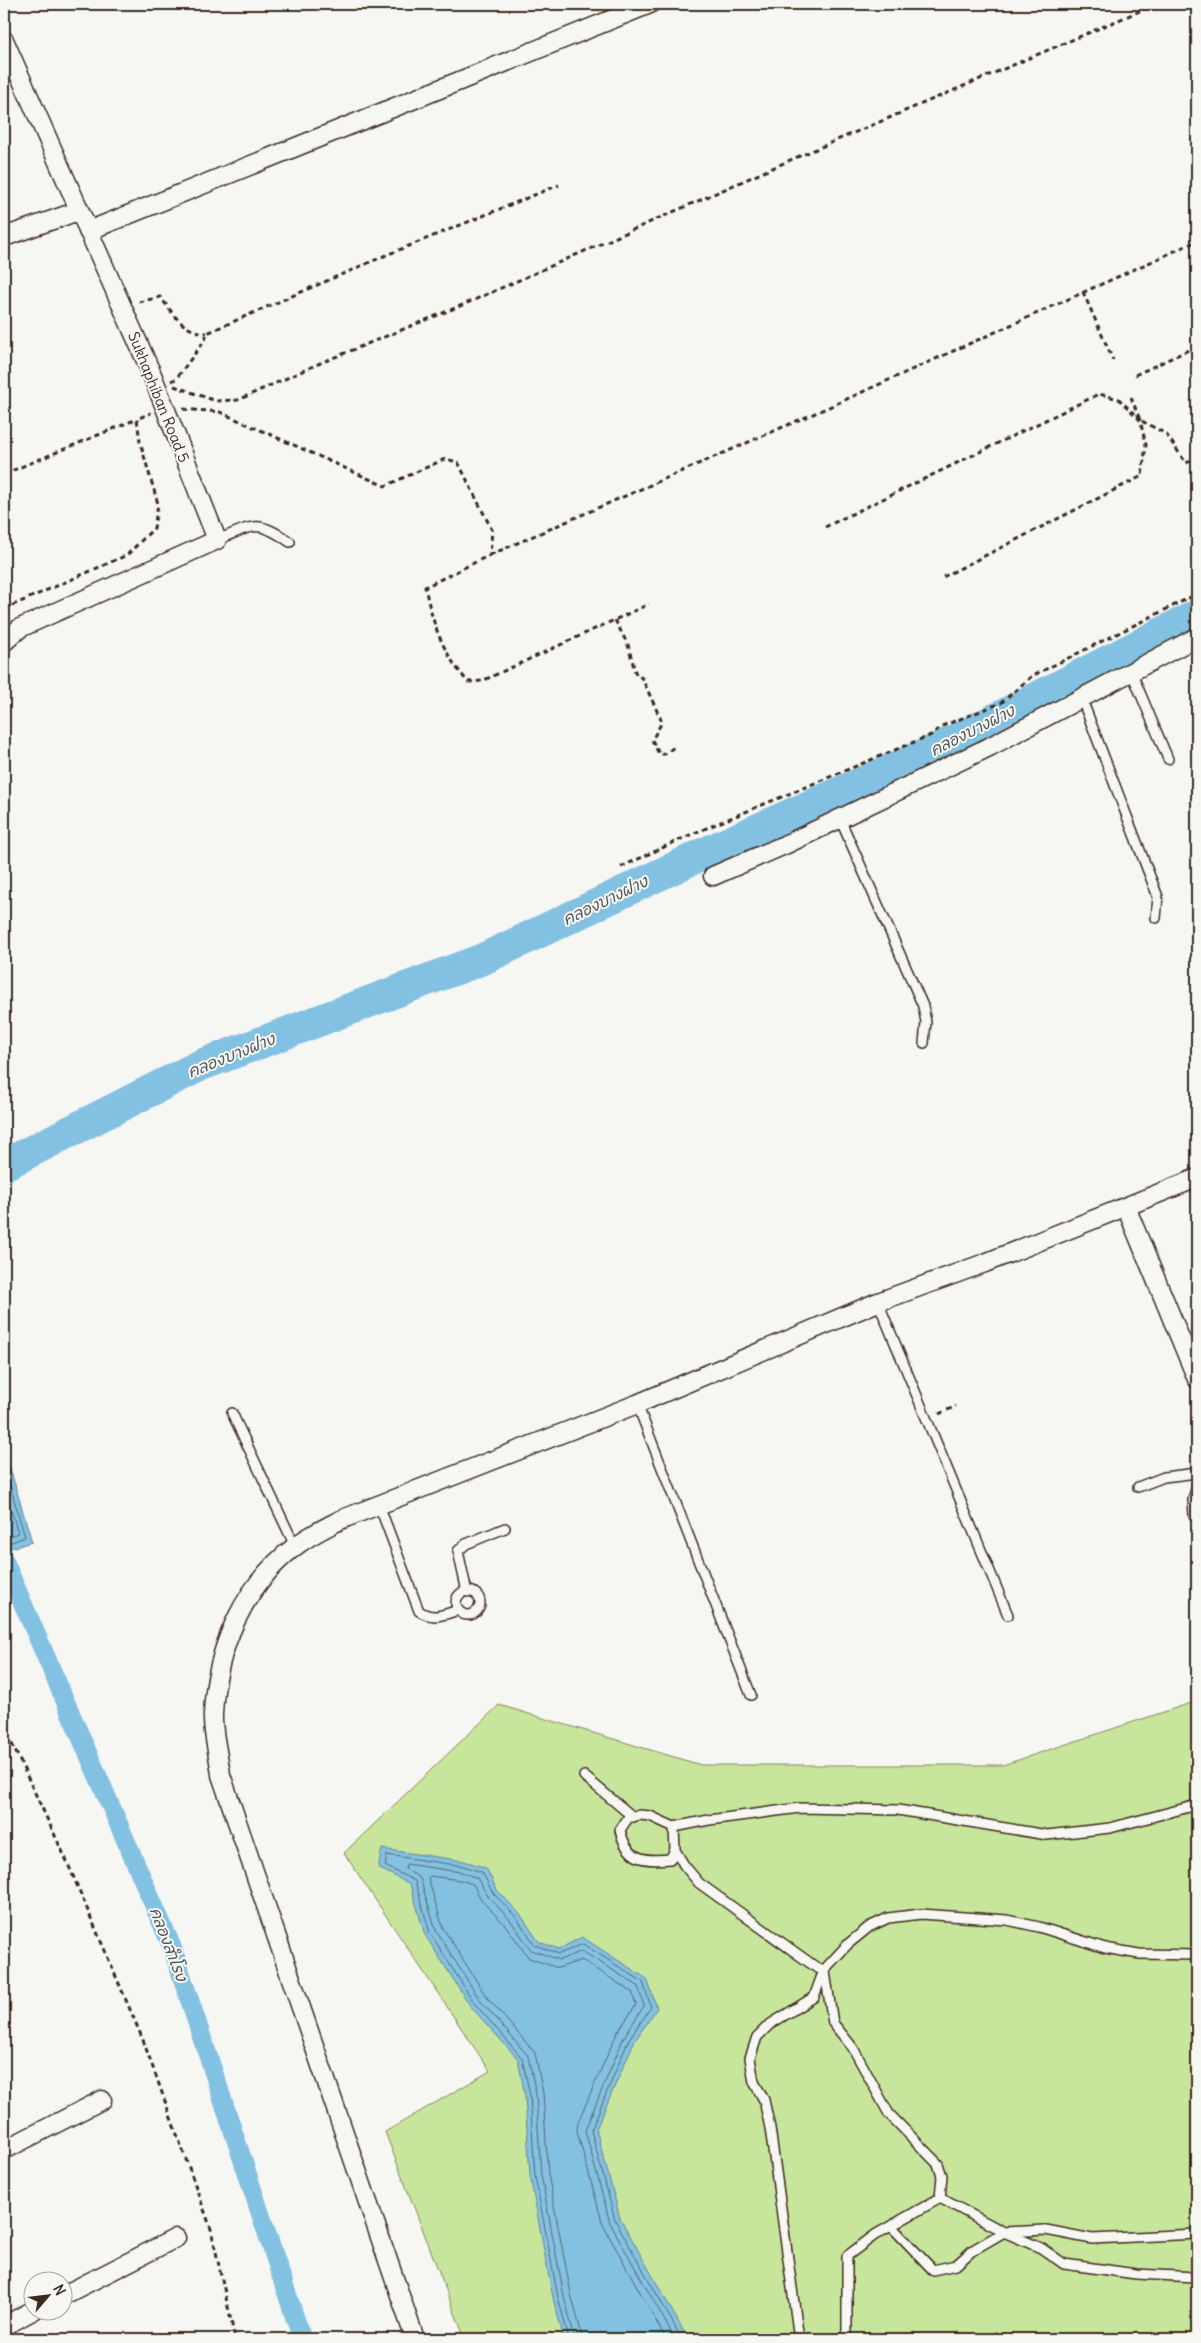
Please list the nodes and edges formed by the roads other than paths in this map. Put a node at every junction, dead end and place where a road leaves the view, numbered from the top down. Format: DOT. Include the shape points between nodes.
graph roads {
  1 [pos="650,4"];
  2 [pos="5,45"];
  3 [pos="78,211"];
  4 [pos="88,231"];
  5 [pos="4,237"];
  6 [pos="217,540"];
  7 [pos="290,542"];
  8 [pos="1197,637"];
  9 [pos="4,642"];
  10 [pos="1131,670"];
  11 [pos="1081,697"];
  12 [pos="1168,759"];
  13 [pos="840,819"];
  14 [pos="713,876"];
  15 [pos="1156,918"];
  16 [pos="924,1043"];
  17 [pos="1197,1178"];
  18 [pos="1126,1207"];
  19 [pos="878,1302"];
  20 [pos="1197,1379"];
  21 [pos="637,1404"];
  22 [pos="232,1413"];
  23 [pos="1197,1473"];
  24 [pos="1197,1486"];
  25 [pos="1138,1488"];
  26 [pos="379,1505"];
  27 [pos="1194,1516"];
  28 [pos="505,1528"];
  29 [pos="295,1546"];
  30 [pos="467,1592"];
  31 [pos="458,1610"];
  32 [pos="1008,1615"];
  33 [pos="751,1695"];
  34 [pos="584,1776"];
  35 [pos="1197,1805"];
  36 [pos="633,1817"];
  37 [pos="674,1827"];
  38 [pos="675,1850"];
  39 [pos="1197,1955"];
  40 [pos="824,1970"];
  41 [pos="102,2100"];
  42 [pos="4,2150"];
  43 [pos="940,2198"];
  44 [pos="891,2226"];
  45 [pos="1004,2232"];
  46 [pos="1197,2234"];
  47 [pos="176,2238"];
  48 [pos="1197,2277"];
  49 [pos="72,2291"];
  50 [pos="22,2316"];
  51 [pos="4,2326"];
  52 [pos="415,2339"];
  53 [pos="799,2339"];
  54 [pos="847,2339"];
  1 -- 4 [label="street"];
  2 -- 3 [label="street, Sukhaphiban Road 5"];
  3 -- 4 [label="street, Sukhaphiban Road 5"];
  3 -- 5 [label="street"];
  4 -- 6 [label="street, Sukhaphiban Road 5"];
  6 -- 7 [label="lane" via="251,527 263,526"];
  6 -- 9 [label="street" via="20,628"];
  8 -- 10 [label="street"];
  10 -- 11 [label="street"];
  10 -- 12 [label="lane"];
  11 -- 13 [label="street" via="989,747"];
  11 -- 15 [label="lane" via="1158,897"];
  13 -- 14 [label="street"];
  13 -- 16 [label="lane" via="923,1006 926,1022"];
  17 -- 18 [label="street"];
  18 -- 19 [label="street"];
  18 -- 20 [label="street"];
  19 -- 21 [label="street"];
  19 -- 32 [label="lane"];
  21 -- 26 [label="street"];
  21 -- 33 [label="lane"];
  22 -- 29 [label="lane"];
  23 -- 25 [label="lane" via="1164,1477"];
  24 -- 27 [label="lane"];
  26 -- 29 [label="street" via="340,1520"];
  26 -- 31 [label="lane" via="419,1611 428,1617 438,1617"];
  28 -- 30 [label="lane" via="466,1544 458,1551"];
  29 -- 52 [label="street" via="273,1566 239,1611 221,1656 213,1716 221,1775"];
  30 -- 31 [label="lane" via="457,1600"];
  30 -- 31 [label="lane" via="477,1595 480,1606 472,1615"];
  34 -- 36 [label="lane"];
  35 -- 37 [label="lane" via="1110,1828 1046,1836 888,1810 800,1808"];
  36 -- 37 [label="lane" via="640,1814 650,1816"];
  36 -- 38 [label="lane" via="628,1818 620,1830 624,1845 634,1856 670,1859"];
  37 -- 38 [label="lane"];
  38 -- 40 [label="lane" via="699,1883"];
  39 -- 40 [label="lane" via="1139,1954 1105,1948 1039,1926 1007,1920 921,1914 888,1918 869,1927"];
  40 -- 43 [label="lane" via="834,2023 853,2048 890,2114 938,2164 942,2176"];
  40 -- 53 [label="lane" via="814,1997 769,2025 757,2037 750,2058 754,2082 764,2100 770,2128"];
  41 -- 42 [label="street"];
  43 -- 44 [label="lane"];
  43 -- 45 [label="lane"];
  44 -- 45 [label="lane" via="933,2270 956,2264"];
  44 -- 54 [label="lane" via="847,2256"];
  45 -- 46 [label="lane" via="1046,2230 1092,2239"];
  45 -- 48 [label="lane" via="1041,2248 1064,2264 1136,2274"];
  47 -- 49 [label="street"];
  50 -- 51 [label="street"];
}
